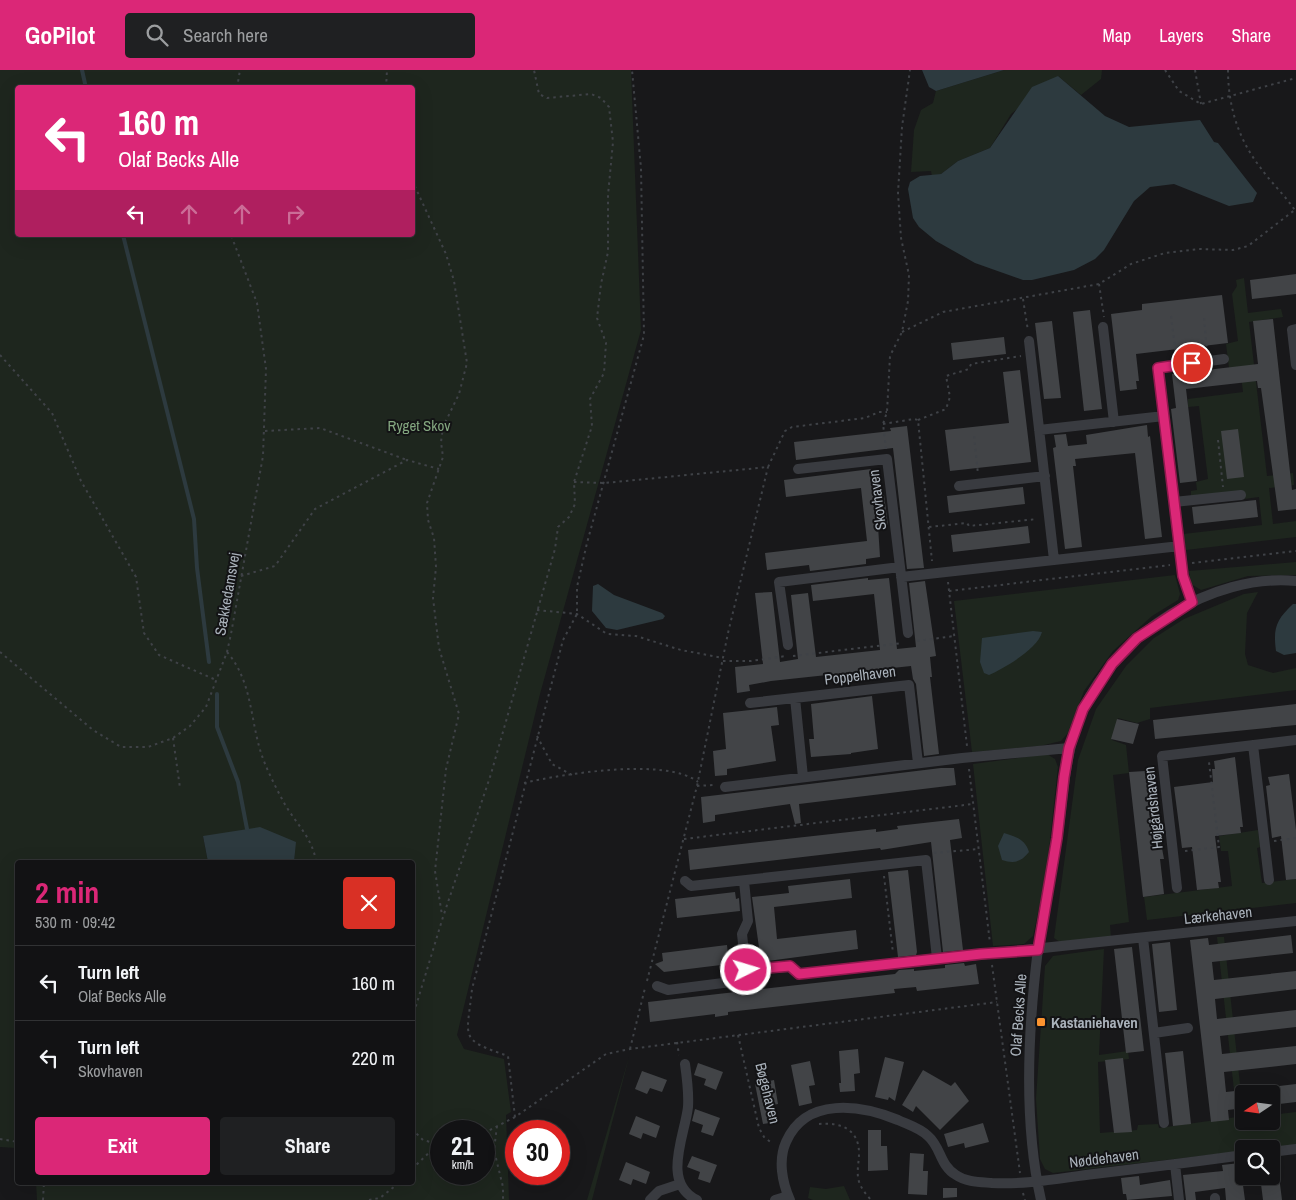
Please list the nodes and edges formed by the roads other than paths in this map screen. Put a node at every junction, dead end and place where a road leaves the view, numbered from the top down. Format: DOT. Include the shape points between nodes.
graph roads {
  1 [pos="1104,327"];
  2 [pos="1296,329"];
  3 [pos="1029,341"];
  4 [pos="1224,359"];
  5 [pos="1296,365"];
  6 [pos="1164,416"];
  7 [pos="1114,422"];
  8 [pos="1039,430"];
  9 [pos="798,469"];
  10 [pos="1045,476"];
  11 [pos="959,486"];
  12 [pos="1241,495"];
  13 [pos="1174,502"];
  14 [pos="1180,546"];
  15 [pos="1054,560"];
  16 [pos="901,572"];
  17 [pos="1296,581"];
  18 [pos="1192,602"];
  19 [pos="907,638"];
  20 [pos="788,645"];
  21 [pos="795,698"];
  22 [pos="750,703"];
  23 [pos="1296,740"];
  24 [pos="1253,745"];
  25 [pos="1069,748"];
  26 [pos="918,763"];
  27 [pos="803,777"];
  28 [pos="725,787"];
  29 [pos="1269,880"];
  30 [pos="685,881"];
  31 [pos="744,881"];
  32 [pos="1177,888"];
  33 [pos="1296,921"];
  34 [pos="1143,938"];
  35 [pos="1038,950"];
  36 [pos="937,958"];
  37 [pos="746,970"];
  38 [pos="657,986"];
  39 [pos="1188,1028"];
  40 [pos="1154,1032"];
  41 [pos="685,1064"];
  42 [pos="1164,1123"];
  43 [pos="1296,1149"];
  44 [pos="1280,1151"];
  45 [pos="1235,1157"];
  46 [pos="1175,1164"];
  47 [pos="1037,1181"];
  48 [pos="680,1184"];
  49 [pos="789,1198"];
  50 [pos="650,1200"];
  51 [pos="697,1200"];
  52 [pos="775,1200"];
  53 [pos="1041,1200"];
  54 [pos="1179,1200"];
  1 -- 7 [label="street"];
  2 -- 5 [label="street" via="1292,330"];
  3 -- 8 [label="street"];
  4 -- 6 [label="street" via="1158,368"];
  6 -- 7 [label="street"];
  6 -- 13 [label="street"];
  7 -- 8 [label="street"];
  8 -- 10 [label="street"];
  9 -- 16 [label="street, Skovhaven" via="887,459"];
  10 -- 11 [label="street"];
  10 -- 15 [label="street"];
  12 -- 13 [label="street"];
  13 -- 14 [label="street"];
  14 -- 15 [label="street"];
  14 -- 18 [label="street" via="1186,586"];
  15 -- 16 [label="street" via="934,574"];
  16 -- 19 [label="street, Skovhaven"];
  16 -- 20 [label="street" via="779,582"];
  17 -- 18 [label="street, Olaf Becks Alle" via="1256,582 1224,589"];
  18 -- 25 [label="street, Olaf Becks Alle" via="1137,638 1112,664 1083,709"];
  21 -- 22 [label="street, Poppelhaven"];
  21 -- 26 [label="street, Poppelhaven" via="909,685"];
  21 -- 27 [label="street"];
  23 -- 24 [label="street, Højgårdshaven"];
  24 -- 29 [label="street"];
  24 -- 32 [label="street, Højgårdshaven" via="1162,756"];
  25 -- 26 [label="street"];
  25 -- 35 [label="street, Olaf Becks Alle"];
  26 -- 27 [label="street"];
  27 -- 28 [label="street"];
  30 -- 31 [label="street" via="691,886"];
  31 -- 36 [label="street" via="926,860"];
  31 -- 37 [label="street" via="748,921 742,934"];
  33 -- 34 [label="street, Lærkehaven"];
  34 -- 35 [label="street, Lærkehaven"];
  34 -- 40 [label="street"];
  35 -- 36 [label="street"];
  35 -- 47 [label="street, Olaf Becks Alle" via="1029,1093"];
  36 -- 37 [label="street" via="799,974 790,966"];
  37 -- 38 [label="street" via="739,981 668,990"];
  39 -- 40 [label="street"];
  40 -- 42 [label="street"];
  41 -- 48 [label="street" via="689,1090 678,1158"];
  43 -- 44 [label="street"];
  45 -- 46 [label="street, Nøddehaven"];
  46 -- 47 [label="street, Nøddehaven"];
  46 -- 54 [label="street"];
  47 -- 49 [label="street, Bøgehaven" via="969,1181 957,1176 942,1161 930,1137 919,1128 886,1115 849,1107 830,1108 813,1113 790,1133 781,1162"];
  47 -- 53 [label="street, Olaf Becks Alle"];
  48 -- 50 [label="street" via="659,1192"];
  48 -- 51 [label="street"];
  49 -- 52 [label="street, Bøgehaven"];
}
